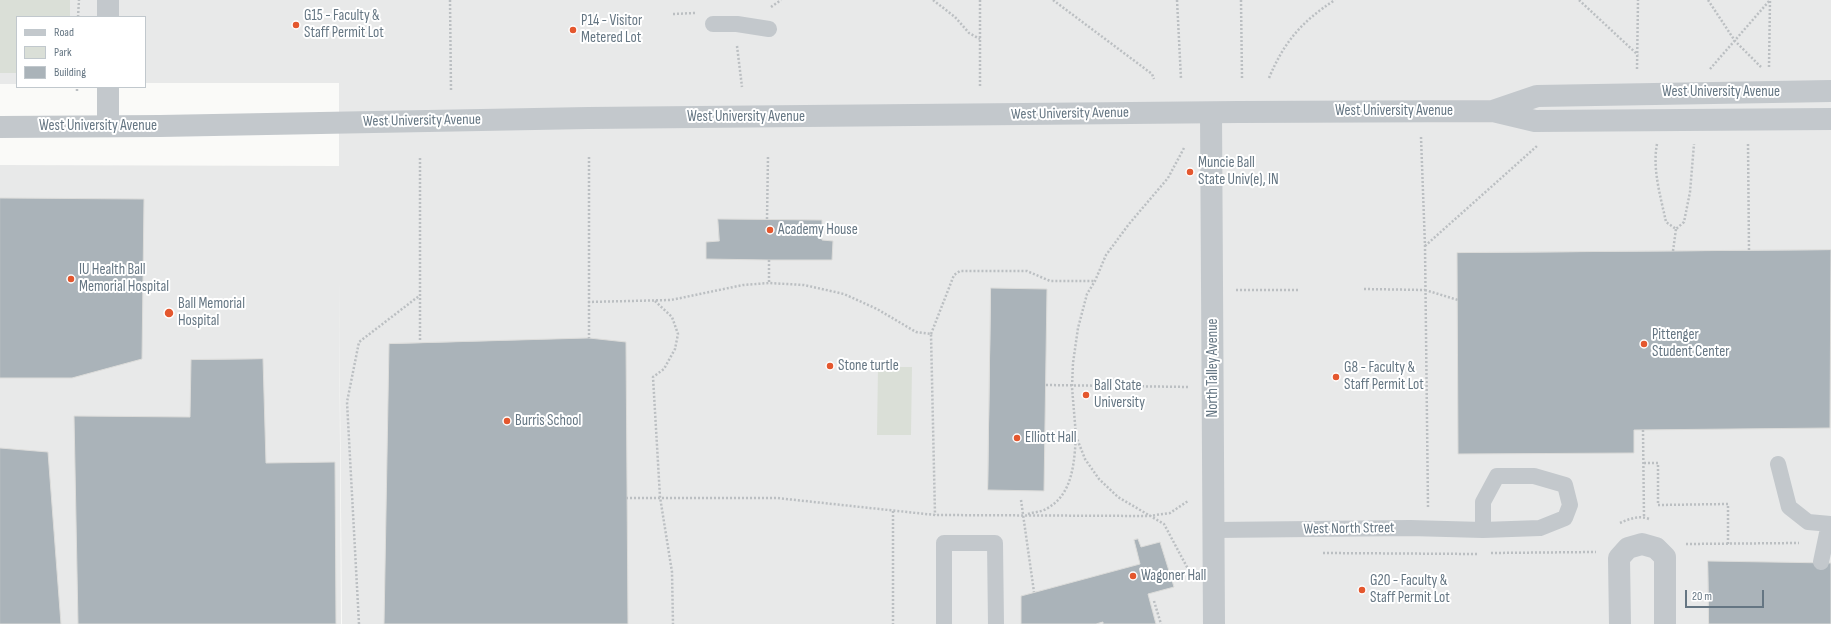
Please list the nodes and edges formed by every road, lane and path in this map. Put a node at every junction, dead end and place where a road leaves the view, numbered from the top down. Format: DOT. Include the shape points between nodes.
graph roads {
  1 [pos="78,0"];
  2 [pos="108,0"];
  3 [pos="450,0"];
  4 [pos="933,0"];
  5 [pos="980,0"];
  6 [pos="1053,0"];
  7 [pos="1177,0"];
  8 [pos="1241,0"];
  9 [pos="1335,0"];
  10 [pos="1580,0"];
  11 [pos="1638,0"];
  12 [pos="1708,0"];
  13 [pos="1770,0"];
  14 [pos="78,16"];
  15 [pos="108,16"];
  16 [pos="713,24"];
  17 [pos="769,29"];
  18 [pos="980,39"];
  19 [pos="1735,41"];
  20 [pos="1638,55"];
  21 [pos="1769,68"];
  22 [pos="1764,71"];
  23 [pos="1707,72"];
  24 [pos="1637,74"];
  25 [pos="1242,78"];
  26 [pos="1269,78"];
  27 [pos="1154,79"];
  28 [pos="1181,79"];
  29 [pos="980,86"];
  30 [pos="108,88"];
  31 [pos="451,90"];
  32 [pos="1831,92"];
  33 [pos="1493,111"];
  34 [pos="1211,113"];
  35 [pos="1831,119"];
  36 [pos="108,126"];
  37 [pos="0,127"];
  38 [pos="1421,137"];
  39 [pos="1694,142"];
  40 [pos="1748,142"];
  41 [pos="1657,143"];
  42 [pos="1540,144"];
  43 [pos="1184,148"];
  44 [pos="768,156"];
  45 [pos="589,157"];
  46 [pos="420,158"];
  47 [pos="767,219"];
  48 [pos="1676,229"];
  49 [pos="1424,246"];
  50 [pos="1673,251"];
  51 [pos="1749,251"];
  52 [pos="769,260"];
  53 [pos="1095,281"];
  54 [pos="769,283"];
  55 [pos="1364,289"];
  56 [pos="1231,290"];
  57 [pos="1299,290"];
  58 [pos="1424,290"];
  59 [pos="420,296"];
  60 [pos="1458,300"];
  61 [pos="654,301"];
  62 [pos="588,302"];
  63 [pos="931,334"];
  64 [pos="589,338"];
  65 [pos="420,340"];
  66 [pos="1046,385"];
  67 [pos="1072,387"];
  68 [pos="1213,387"];
  69 [pos="1643,430"];
  70 [pos="1076,436"];
  71 [pos="1644,463"];
  72 [pos="1778,464"];
  73 [pos="660,497"];
  74 [pos="626,498"];
  75 [pos="1214,498"];
  76 [pos="1022,500"];
  77 [pos="893,511"];
  78 [pos="1429,513"];
  79 [pos="935,515"];
  80 [pos="1024,515"];
  81 [pos="1149,516"];
  82 [pos="1644,517"];
  83 [pos="1830,524"];
  84 [pos="1214,530"];
  85 [pos="1483,530"];
  86 [pos="1728,544"];
  87 [pos="1315,552"];
  88 [pos="1598,552"];
  89 [pos="1821,562"];
  90 [pos="1214,581"];
  91 [pos="1034,592"];
  92 [pos="1154,601"];
  93 [pos="358,624"];
  94 [pos="673,624"];
  95 [pos="893,624"];
  96 [pos="944,624"];
  97 [pos="996,624"];
  98 [pos="1161,624"];
  99 [pos="1214,624"];
  100 [pos="1620,624"];
  101 [pos="1665,624"];
  1 -- 14 [label="path"];
  2 -- 15 [label="street"];
  3 -- 31 [label="path"];
  4 -- 18 [label="path" via="955,17 969,33"];
  5 -- 18 [label="path"];
  6 -- 27 [label="path" via="1152,74"];
  7 -- 28 [label="path"];
  8 -- 25 [label="path"];
  9 -- 26 [label="path" via="1317,11 1286,43"];
  10 -- 20 [label="path"];
  11 -- 20 [label="path"];
  12 -- 19 [label="path"];
  13 -- 19 [label="path"];
  13 -- 21 [label="path"];
  16 -- 17 [label="lane" via="737,24"];
  18 -- 29 [label="path"];
  19 -- 22 [label="path"];
  19 -- 23 [label="path"];
  20 -- 24 [label="path"];
  30 -- 36 [label="street"];
  32 -- 33 [label="street, West University Avenue" via="1538,96"];
  33 -- 34 [label="street, West University Avenue"];
  33 -- 35 [label="street, West University Avenue" via="1536,121"];
  34 -- 36 [label="street, West University Avenue" via="588,118"];
  34 -- 68 [label="street, North Talley Avenue"];
  36 -- 37 [label="street, West University Avenue"];
  38 -- 49 [label="path"];
  39 -- 48 [label="path" via="1690,192 1684,222"];
  40 -- 51 [label="path"];
  41 -- 48 [label="path" via="1657,178 1666,222"];
  42 -- 49 [label="path"];
  43 -- 53 [label="path" via="1168,178 1106,255"];
  44 -- 47 [label="path"];
  45 -- 62 [label="path"];
  46 -- 59 [label="path"];
  48 -- 50 [label="path"];
  49 -- 58 [label="path"];
  52 -- 54 [label="path"];
  53 -- 63 [label="path" via="1050,281 1027,271 960,271 954,275"];
  53 -- 67 [label="path" via="1087,294 1078,328"];
  54 -- 61 [label="path" via="743,284 671,300"];
  54 -- 63 [label="path" via="804,285 844,294 877,309 916,332"];
  55 -- 58 [label="path"];
  56 -- 57 [label="path"];
  58 -- 60 [label="path"];
  58 -- 78 [label="path"];
  59 -- 65 [label="path"];
  59 -- 93 [label="path" via="359,342 347,402"];
  61 -- 62 [label="path"];
  61 -- 73 [label="path" via="672,317 678,334 675,349 664,369 653,377"];
  62 -- 64 [label="path"];
  63 -- 79 [label="path"];
  66 -- 67 [label="path"];
  67 -- 68 [label="path"];
  67 -- 70 [label="path"];
  68 -- 75 [label="street, North Talley Avenue"];
  69 -- 71 [label="path"];
  70 -- 80 [label="path" via="1070,481 1061,498 1046,509"];
  70 -- 81 [label="path" via="1085,459 1099,479 1118,497"];
  71 -- 82 [label="path"];
  71 -- 86 [label="path" via="1658,463 1658,505 1728,504"];
  72 -- 83 [label="lane" via="1789,507 1808,522"];
  73 -- 74 [label="path"];
  73 -- 77 [label="path" via="777,498"];
  73 -- 94 [label="path" via="672,572"];
  75 -- 81 [label="path" via="1192,498 1170,513"];
  75 -- 84 [label="street, North Talley Avenue"];
  76 -- 80 [label="path"];
  77 -- 79 [label="path"];
  77 -- 95 [label="path"];
  79 -- 80 [label="path"];
  80 -- 81 [label="path"];
  80 -- 91 [label="path"];
  81 -- 90 [label="path" via="1164,524 1194,578"];
  83 -- 89 [label="lane"];
  84 -- 85 [label="lane, West North Street"];
  84 -- 90 [label="street, North Talley Avenue"];
  85 -- 85 [label="lane, West North Street" via="1483,502 1497,476 1534,476 1565,485 1570,505 1565,518 1540,528"];
  87 -- 88 [label="path"];
  90 -- 99 [label="street, North Talley Avenue"];
  92 -- 98 [label="path"];
  96 -- 97 [label="lane" via="944,543 995,543"];
  100 -- 101 [label="street" via="1620,558 1628,548 1642,544 1656,548 1665,557"];
}
